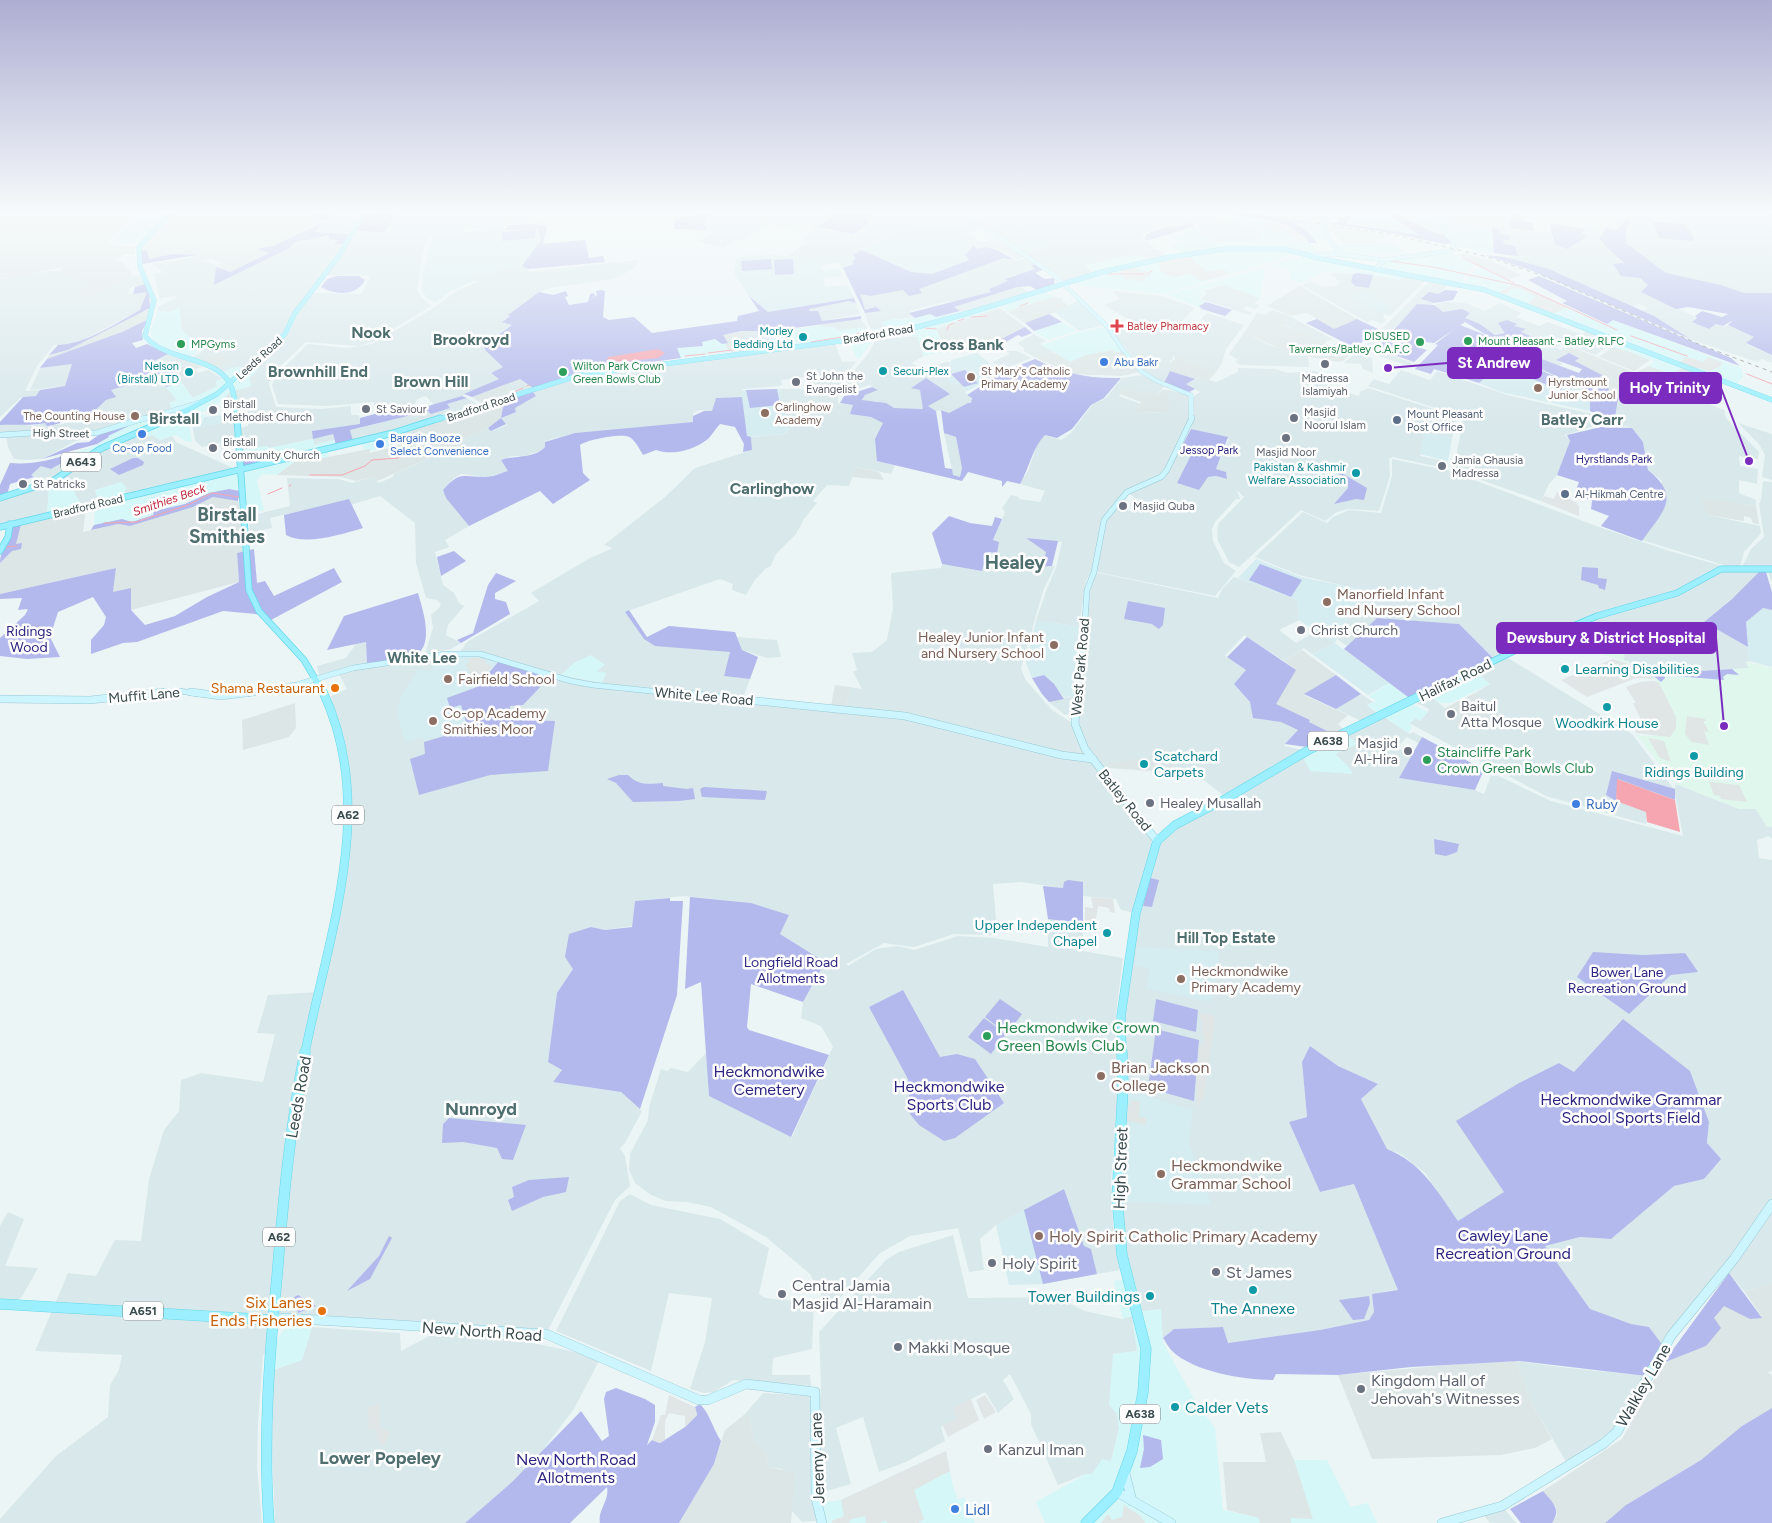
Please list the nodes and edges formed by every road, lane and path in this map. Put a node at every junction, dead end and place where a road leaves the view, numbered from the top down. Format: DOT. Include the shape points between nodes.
graph roads {
  1 [pos="146,281"];
  2 [pos="320,281"];
  3 [pos="1059,281"];
  4 [pos="1073,281"];
  5 [pos="1441,281"];
  6 [pos="1062,284"];
  7 [pos="230,384"];
  8 [pos="1772,400"];
  9 [pos="205,401"];
  10 [pos="1,435"];
  11 [pos="240,469"];
  12 [pos="0,498"];
  13 [pos="10,524"];
  14 [pos="0,527"];
  15 [pos="0,551"];
  16 [pos="1772,569"];
  17 [pos="316,679"];
  18 [pos="0,699"];
  19 [pos="1092,759"];
  20 [pos="1157,841"];
  21 [pos="1772,1204"];
  22 [pos="0,1304"];
  23 [pos="273,1320"];
  24 [pos="815,1392"];
  25 [pos="1125,1472"];
  26 [pos="1118,1492"];
  27 [pos="1132,1501"];
  28 [pos="269,1523"];
  29 [pos="822,1523"];
  30 [pos="1086,1523"];
  31 [pos="1171,1523"];
  32 [pos="1442,1523"];
  1 -- 7 [label="main road" via="154,300 145,336 152,346 202,364 226,378"];
  2 -- 7 [label="main road, Leeds Road / A643" via="295,314 285,334"];
  3 -- 6 [label="main road"];
  4 -- 6 [label="main road, Bradford Road"];
  5 -- 8 [label="main road, Bradford Road" via="1503,296"];
  6 -- 11 [label="main road, Bradford Road" via="886,335 580,375 434,422"];
  6 -- 19 [label="main road, West Park Road" via="1107,326 1142,372 1157,382 1191,395 1192,418 1167,470 1157,480 1123,495 1104,520 1094,572 1087,590 1075,724"];
  7 -- 9 [label="main road, A643"];
  7 -- 11 [label="main road, A62" via="236,408"];
  9 -- 10 [label="main road, High Street" via="96,433"];
  9 -- 12 [label="main road, A643" via="105,446 53,481"];
  11 -- 13 [label="main road, Bradford Road"];
  11 -- 17 [label="main road, A62" via="246,515 249,590 260,612 302,658"];
  13 -- 14 [label="main road, Bradford Road"];
  13 -- 15 [label="main road" via="8,537"];
  16 -- 20 [label="main road, Halifax Road / A638" via="1721,569 1677,593 1597,616 1516,650 1307,751 1175,825"];
  17 -- 18 [label="main road, Muffit Lane" via="229,696 179,691 90,700"];
  17 -- 19 [label="main road, White Lee Road" via="353,668 408,659 480,654 593,685 904,716 1049,752"];
  17 -- 23 [label="main road, Leeds Road / A62" via="335,723 345,761 348,800 346,856 300,1076 280,1225"];
  19 -- 20 [label="main road, Batley Road"];
  20 -- 25 [label="main road, High Street / A638" via="1136,913 1121,1016 1123,1088 1119,1222 1122,1255 1146,1349 1138,1426"];
  21 -- 32 [label="main road, Walkley Lane" via="1734,1259 1671,1336 1616,1432 1603,1444 1502,1506"];
  22 -- 23 [label="main road, A651"];
  23 -- 24 [label="main road, New North Road" via="546,1334 699,1400 708,1400 735,1387 751,1385"];
  23 -- 28 [label="main road, Leeds Road / A62" via="265,1450"];
  24 -- 29 [label="main road, Jeremy Lane" via="816,1498"];
  25 -- 26 [label="main road, High Street / A638"];
  25 -- 27 [label="main road"];
  26 -- 27 [label="main road"];
  26 -- 30 [label="main road, A638"];
  27 -- 31 [label="main road"];
}
